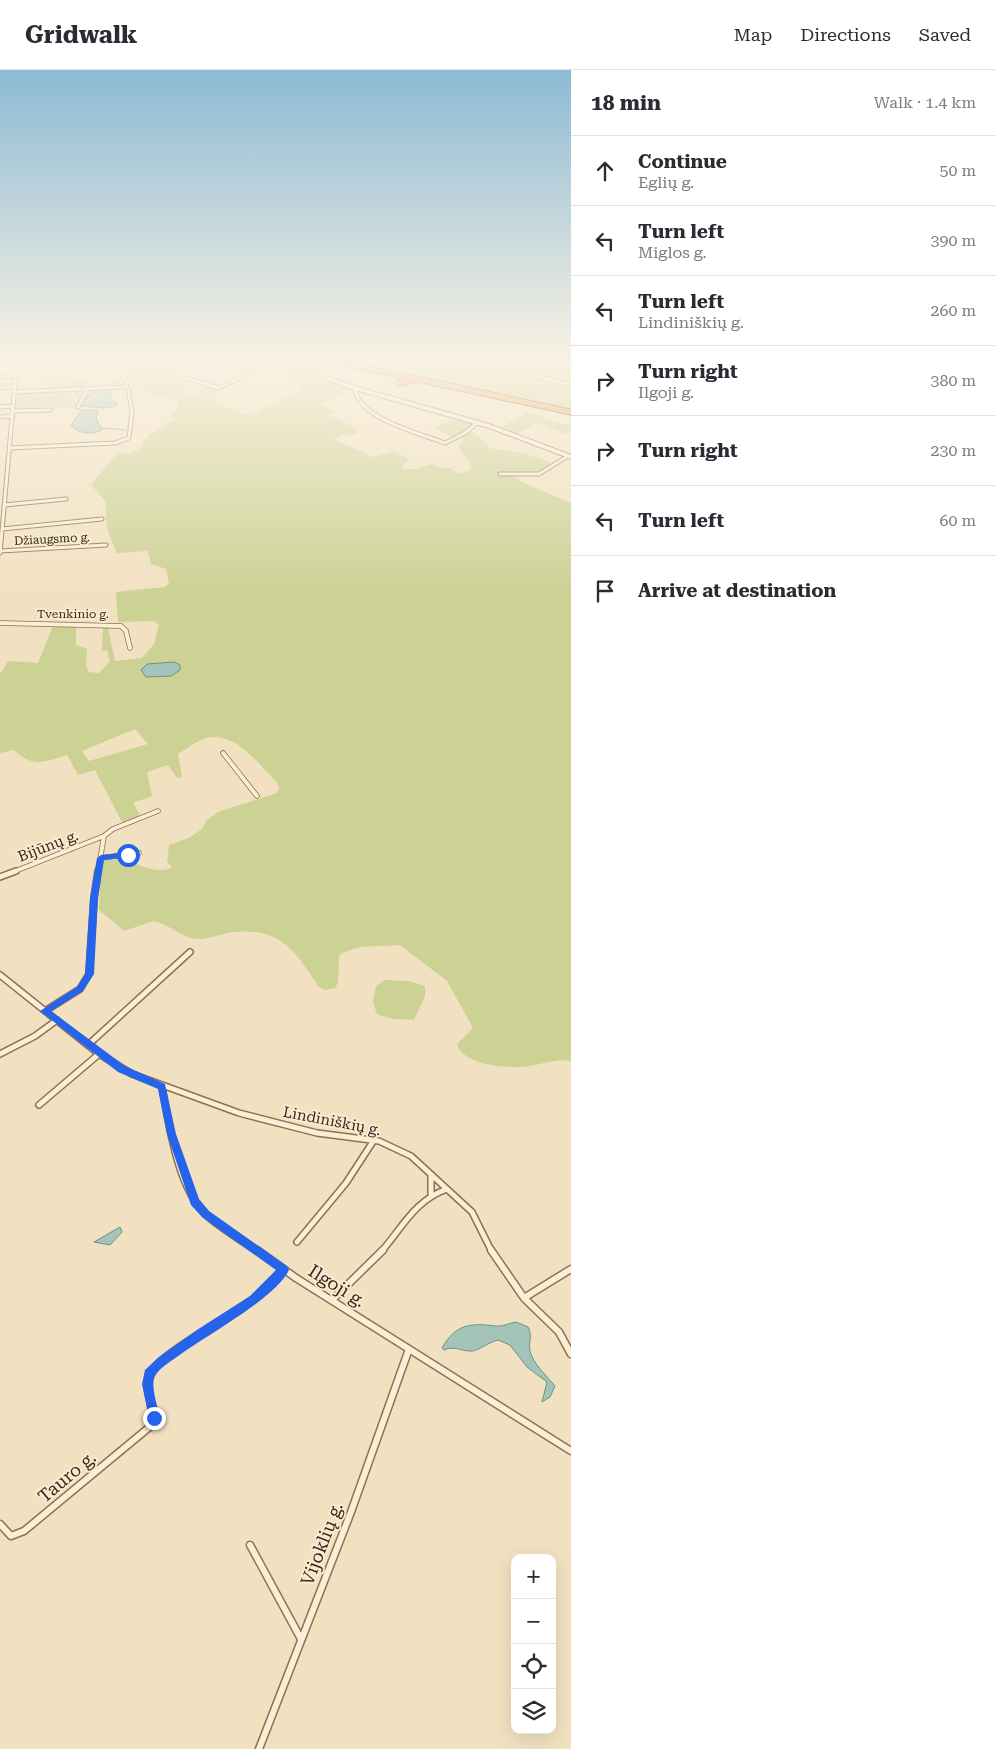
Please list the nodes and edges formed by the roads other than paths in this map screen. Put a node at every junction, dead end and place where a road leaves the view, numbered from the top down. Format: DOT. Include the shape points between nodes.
graph roads {
  1 [pos="11,438"];
  2 [pos="128,438"];
  3 [pos="433,438"];
  4 [pos="454,438"];
  5 [pos="521,438"];
  6 [pos="10,448"];
  7 [pos="569,457"];
  8 [pos="500,474"];
  9 [pos="66,499"];
  10 [pos="3,504"];
  11 [pos="102,519"];
  12 [pos="2,529"];
  13 [pos="106,544"];
  14 [pos="0,552"];
  15 [pos="0,623"];
  16 [pos="130,648"];
  17 [pos="223,753"];
  18 [pos="257,796"];
  19 [pos="158,811"];
  20 [pos="104,836"];
  21 [pos="139,853"];
  22 [pos="101,858"];
  23 [pos="0,877"];
  24 [pos="190,952"];
  25 [pos="0,975"];
  26 [pos="45,1011"];
  27 [pos="57,1020"];
  28 [pos="88,1045"];
  29 [pos="0,1054"];
  30 [pos="99,1054"];
  31 [pos="162,1087"];
  32 [pos="39,1105"];
  33 [pos="374,1140"];
  34 [pos="430,1175"];
  35 [pos="447,1189"];
  36 [pos="431,1194"];
  37 [pos="297,1242"];
  38 [pos="571,1269"];
  39 [pos="284,1270"];
  40 [pos="524,1298"];
  41 [pos="332,1300"];
  42 [pos="409,1349"];
  43 [pos="571,1354"];
  44 [pos="571,1451"];
  45 [pos="0,1524"];
  46 [pos="250,1545"];
  47 [pos="301,1639"];
  48 [pos="260,1749"];
  1 -- 6 [label="street"];
  2 -- 6 [label="street" via="114,444"];
  3 -- 4 [label="street" via="445,443"];
  5 -- 7 [label="main road"];
  6 -- 10 [label="street"];
  7 -- 8 [label="street" via="539,474"];
  9 -- 10 [label="street"];
  10 -- 12 [label="street"];
  11 -- 12 [label="street"];
  12 -- 14 [label="street"];
  13 -- 14 [label="street, Džiaugsmo g."];
  15 -- 16 [label="street, Tvenkinio g." via="120,626 126,631"];
  17 -- 18 [label="street"];
  19 -- 20 [label="street, Bijūnų g." via="113,829"];
  20 -- 22 [label="street"];
  20 -- 23 [label="street, Bijūnų g."];
  21 -- 22 [label="street"];
  22 -- 26 [label="street" via="94,898 89,974 80,989"];
  24 -- 28 [label="street"];
  25 -- 26 [label="street, Lindiniškių g."];
  26 -- 27 [label="street, Lindiniškių g."];
  27 -- 28 [label="street, Lindiniškių g."];
  27 -- 29 [label="street"];
  28 -- 30 [label="street, Lindiniškių g."];
  30 -- 31 [label="street, Lindiniškių g." via="122,1069"];
  30 -- 32 [label="street"];
  31 -- 33 [label="street, Lindiniškių g." via="302,1130"];
  31 -- 39 [label="street, Ilgoji g." via="172,1134 194,1202 205,1214"];
  33 -- 34 [label="street, Lindiniškių g." via="400,1149 419,1162"];
  33 -- 37 [label="street" via="346,1182"];
  34 -- 35 [label="street, Lindiniškių g."];
  34 -- 36 [label="street"];
  35 -- 36 [label="street"];
  35 -- 40 [label="street, Lindiniškių g." via="472,1212 494,1256"];
  36 -- 41 [label="street" via="376,1258"];
  38 -- 40 [label="street"];
  39 -- 41 [label="street, Ilgoji g."];
  39 -- 45 [label="street, Tauro g." via="254,1299 163,1360 149,1374 152,1425 24,1531 11,1536"];
  40 -- 43 [label="street, Lindiniškių g." via="559,1332"];
  41 -- 42 [label="street, Ilgoji g."];
  42 -- 44 [label="street, Ilgoji g."];
  42 -- 47 [label="street, Vijoklių g." via="354,1505"];
  46 -- 47 [label="street"];
  47 -- 48 [label="street, Vijoklių g."];
}
